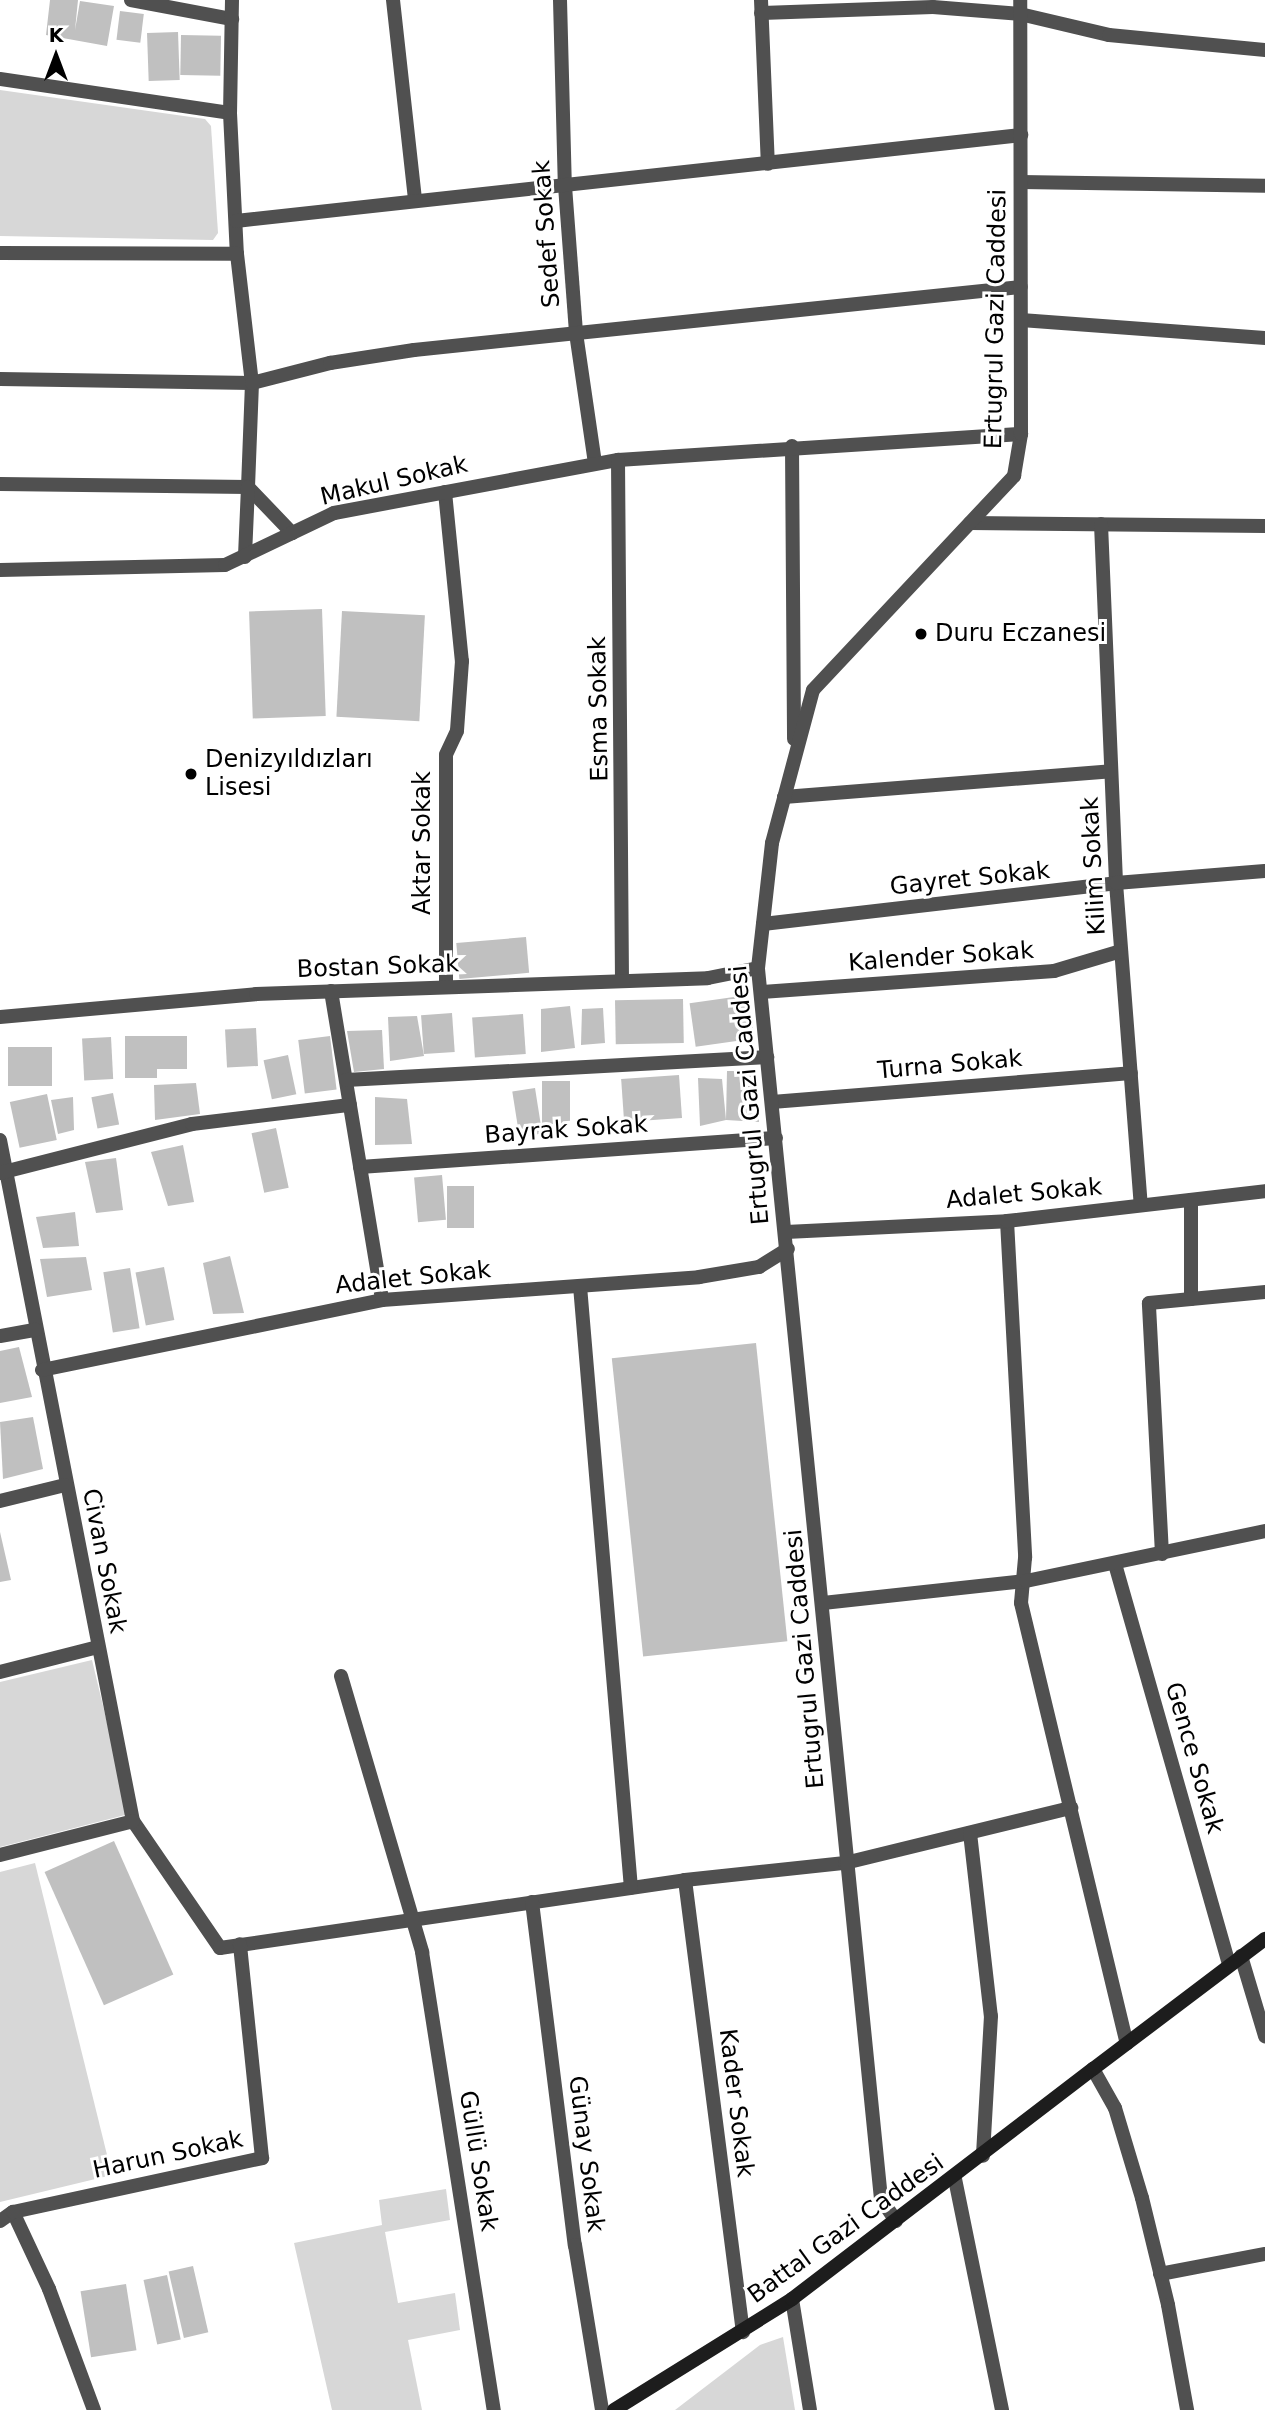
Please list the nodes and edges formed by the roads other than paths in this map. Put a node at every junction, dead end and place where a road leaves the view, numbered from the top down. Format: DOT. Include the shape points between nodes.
graph roads {
  1 [pos="131,0"];
  2 [pos="232,0"];
  3 [pos="393,0"];
  4 [pos="560,0"];
  5 [pos="761,6"];
  6 [pos="1020,7"];
  7 [pos="232,19"];
  8 [pos="1265,50"];
  9 [pos="0,79"];
  10 [pos="230,113"];
  11 [pos="1021,135"];
  12 [pos="768,164"];
  13 [pos="1021,182"];
  14 [pos="565,186"];
  15 [pos="1265,186"];
  16 [pos="415,199"];
  17 [pos="236,221"];
  18 [pos="0,253"];
  19 [pos="237,254"];
  20 [pos="1021,287"];
  21 [pos="1021,320"];
  22 [pos="576,333"];
  23 [pos="1265,338"];
  24 [pos="0,379"];
  25 [pos="251,383"];
  26 [pos="1021,434"];
  27 [pos="792,446"];
  28 [pos="618,460"];
  29 [pos="595,463"];
  30 [pos="0,484"];
  31 [pos="248,487"];
  32 [pos="445,492"];
  33 [pos="970,523"];
  34 [pos="1101,524"];
  35 [pos="1265,526"];
  36 [pos="292,533"];
  37 [pos="245,557"];
  38 [pos="0,570"];
  39 [pos="794,759"];
  40 [pos="1111,771"];
  41 [pos="784,797"];
  42 [pos="1265,872"];
  43 [pos="1116,883"];
  44 [pos="763,924"];
  45 [pos="1121,951"];
  46 [pos="758,968"];
  47 [pos="622,980"];
  48 [pos="446,987"];
  49 [pos="331,991"];
  50 [pos="761,992"];
  51 [pos="0,1017"];
  52 [pos="767,1057"];
  53 [pos="1131,1073"];
  54 [pos="346,1080"];
  55 [pos="772,1102"];
  56 [pos="350,1105"];
  57 [pos="776,1138"];
  58 [pos="0,1140"];
  59 [pos="360,1167"];
  60 [pos="3,1172"];
  61 [pos="1265,1191"];
  62 [pos="1191,1200"];
  63 [pos="1142,1205"];
  64 [pos="1007,1221"];
  65 [pos="786,1232"];
  66 [pos="788,1249"];
  67 [pos="580,1286"];
  68 [pos="1265,1292"];
  69 [pos="1191,1299"];
  70 [pos="382,1300"];
  71 [pos="34,1330"];
  72 [pos="0,1336"];
  73 [pos="42,1370"];
  74 [pos="65,1485"];
  75 [pos="0,1501"];
  76 [pos="1265,1531"];
  77 [pos="1162,1555"];
  78 [pos="1115,1564"];
  79 [pos="1026,1581"];
  80 [pos="822,1603"];
  81 [pos="98,1647"];
  82 [pos="0,1672"];
  83 [pos="341,1676"];
  84 [pos="1070,1808"];
  85 [pos="133,1821"];
  86 [pos="970,1833"];
  87 [pos="0,1855"];
  88 [pos="845,1863"];
  89 [pos="685,1880"];
  90 [pos="631,1888"];
  91 [pos="533,1902"];
  92 [pos="414,1919"];
  93 [pos="1265,1939"];
  94 [pos="240,1944"];
  95 [pos="1235,1960"];
  96 [pos="1265,2036"];
  97 [pos="1127,2043"];
  98 [pos="1093,2069"];
  99 [pos="983,2156"];
  100 [pos="955,2179"];
  101 [pos="13,2212"];
  102 [pos="0,2221"];
  103 [pos="896,2221"];
  104 [pos="1265,2254"];
  105 [pos="1160,2274"];
  106 [pos="792,2298"];
  107 [pos="743,2332"];
  108 [pos="94,2410"];
  109 [pos="494,2410"];
  110 [pos="602,2410"];
  111 [pos="614,2410"];
  112 [pos="810,2410"];
  113 [pos="1002,2410"];
  114 [pos="1188,2410"];
  1 -- 7 [label="street"];
  2 -- 7 [label="street"];
  3 -- 16 [label="street"];
  4 -- 14 [label="street, Sedef Sokak"];
  5 -- 6 [label="street"];
  5 -- 12 [label="street"];
  6 -- 8 [label="street" via="1109,35"];
  6 -- 11 [label="street, Ertugrul Gazi Caddesi"];
  7 -- 10 [label="street"];
  9 -- 10 [label="street"];
  10 -- 17 [label="street"];
  11 -- 12 [label="street"];
  11 -- 13 [label="street, Ertugrul Gazi Caddesi"];
  12 -- 14 [label="street"];
  13 -- 15 [label="street"];
  13 -- 20 [label="street, Ertugrul Gazi Caddesi"];
  14 -- 16 [label="street"];
  14 -- 22 [label="street, Sedef Sokak"];
  16 -- 17 [label="street"];
  17 -- 19 [label="street"];
  18 -- 19 [label="street"];
  19 -- 25 [label="street"];
  20 -- 21 [label="street, Ertugrul Gazi Caddesi"];
  20 -- 22 [label="street"];
  21 -- 23 [label="street"];
  21 -- 26 [label="street, Ertugrul Gazi Caddesi"];
  22 -- 25 [label="street" via="330,363"];
  22 -- 29 [label="street, Sedef Sokak"];
  24 -- 25 [label="street"];
  25 -- 31 [label="street"];
  26 -- 27 [label="street"];
  26 -- 33 [label="street, Ertugrul Gazi Caddesi" via="1014,476"];
  27 -- 28 [label="street"];
  27 -- 39 [label="street"];
  28 -- 29 [label="street"];
  28 -- 47 [label="street, Esma Sokak"];
  29 -- 32 [label="street, Makul Sokak"];
  30 -- 31 [label="street"];
  31 -- 36 [label="street"];
  31 -- 37 [label="street"];
  32 -- 36 [label="street, Makul Sokak" via="334,513"];
  32 -- 48 [label="street, Aktar Sokak" via="462,662 457,731 446,755"];
  33 -- 34 [label="street"];
  33 -- 39 [label="street, Ertugrul Gazi Caddesi" via="813,690"];
  34 -- 35 [label="street"];
  34 -- 40 [label="street, Kilim Sokak"];
  36 -- 37 [label="street, Makul Sokak"];
  37 -- 38 [label="street, Makul Sokak" via="225,565"];
  39 -- 41 [label="street, Ertugrul Gazi Caddesi"];
  40 -- 41 [label="street"];
  40 -- 43 [label="street, Kilim Sokak"];
  41 -- 44 [label="street, Ertugrul Gazi Caddesi" via="772,844"];
  42 -- 43 [label="street, Gayret Sokak"];
  43 -- 44 [label="street, Gayret Sokak"];
  43 -- 45 [label="street, Kilim Sokak"];
  44 -- 46 [label="street, Ertugrul Gazi Caddesi"];
  45 -- 50 [label="street, Kalender Sokak" via="1054,971"];
  45 -- 53 [label="street, Kilim Sokak"];
  46 -- 47 [label="street, Bostan Sokak" via="708,978"];
  46 -- 50 [label="street, Ertugrul Gazi Caddesi"];
  47 -- 48 [label="street, Bostan Sokak"];
  48 -- 49 [label="street, Bostan Sokak"];
  49 -- 51 [label="street, Bostan Sokak"];
  49 -- 54 [label="street"];
  50 -- 52 [label="street, Ertugrul Gazi Caddesi"];
  52 -- 54 [label="street"];
  52 -- 55 [label="street, Ertugrul Gazi Caddesi"];
  53 -- 55 [label="street, Turna Sokak"];
  53 -- 63 [label="street, Kilim Sokak"];
  54 -- 56 [label="street"];
  55 -- 57 [label="street, Ertugrul Gazi Caddesi"];
  56 -- 59 [label="street"];
  56 -- 60 [label="street" via="192,1124"];
  57 -- 59 [label="street, Bayrak Sokak"];
  57 -- 65 [label="street, Ertugrul Gazi Caddesi"];
  58 -- 60 [label="street, Civan Sokak"];
  59 -- 70 [label="street"];
  60 -- 71 [label="street, Civan Sokak"];
  61 -- 62 [label="street, Adalet Sokak"];
  62 -- 63 [label="street, Adalet Sokak"];
  62 -- 69 [label="street"];
  63 -- 64 [label="street, Adalet Sokak"];
  64 -- 65 [label="street, Adalet Sokak"];
  64 -- 79 [label="street"];
  65 -- 66 [label="street, Ertugrul Gazi Caddesi"];
  66 -- 67 [label="street, Adalet Sokak" via="759,1267 699,1278"];
  66 -- 80 [label="street, Ertugrul Gazi Caddesi"];
  67 -- 70 [label="street, Adalet Sokak"];
  67 -- 90 [label="street"];
  68 -- 69 [label="street"];
  69 -- 77 [label="street" via="1149,1303"];
  70 -- 73 [label="street, Adalet Sokak"];
  71 -- 72 [label="street"];
  71 -- 73 [label="street, Civan Sokak"];
  73 -- 74 [label="street, Civan Sokak"];
  74 -- 75 [label="street"];
  74 -- 81 [label="street, Civan Sokak"];
  76 -- 77 [label="street"];
  77 -- 78 [label="street"];
  78 -- 79 [label="street"];
  78 -- 95 [label="street, Gence Sokak"];
  79 -- 80 [label="street"];
  79 -- 84 [label="street" via="1021,1603"];
  80 -- 88 [label="street, Ertugrul Gazi Caddesi"];
  81 -- 82 [label="street"];
  81 -- 85 [label="street, Civan Sokak"];
  83 -- 92 [label="street, Güllü Sokak"];
  84 -- 86 [label="street"];
  84 -- 97 [label="street"];
  85 -- 87 [label="street"];
  85 -- 94 [label="street, Civan Sokak" via="220,1948"];
  86 -- 88 [label="street"];
  86 -- 99 [label="street" via="991,2016"];
  88 -- 89 [label="street"];
  88 -- 103 [label="street, Ertugrul Gazi Caddesi" via="881,2199"];
  89 -- 90 [label="street"];
  89 -- 107 [label="street, Kader Sokak"];
  90 -- 91 [label="street"];
  91 -- 92 [label="street"];
  91 -- 110 [label="street, Günay Sokak" via="575,2245"];
  92 -- 94 [label="street"];
  92 -- 109 [label="street, Güllü Sokak"];
  93 -- 95 [label="street, Battal Gazi Caddesi"];
  94 -- 101 [label="street, Harun Sokak" via="262,2158"];
  95 -- 96 [label="street, Gence Sokak"];
  95 -- 97 [label="street, Battal Gazi Caddesi"];
  97 -- 98 [label="street, Battal Gazi Caddesi"];
  98 -- 99 [label="street, Battal Gazi Caddesi"];
  98 -- 105 [label="street" via="1115,2108"];
  99 -- 100 [label="street, Battal Gazi Caddesi"];
  100 -- 103 [label="street, Battal Gazi Caddesi"];
  100 -- 113 [label="street"];
  101 -- 102 [label="street, Harun Sokak"];
  101 -- 108 [label="street" via="49,2289"];
  103 -- 106 [label="street, Battal Gazi Caddesi"];
  104 -- 105 [label="street"];
  105 -- 114 [label="street"];
  106 -- 107 [label="street, Battal Gazi Caddesi"];
  106 -- 112 [label="street"];
  107 -- 111 [label="street, Battal Gazi Caddesi"];
}
